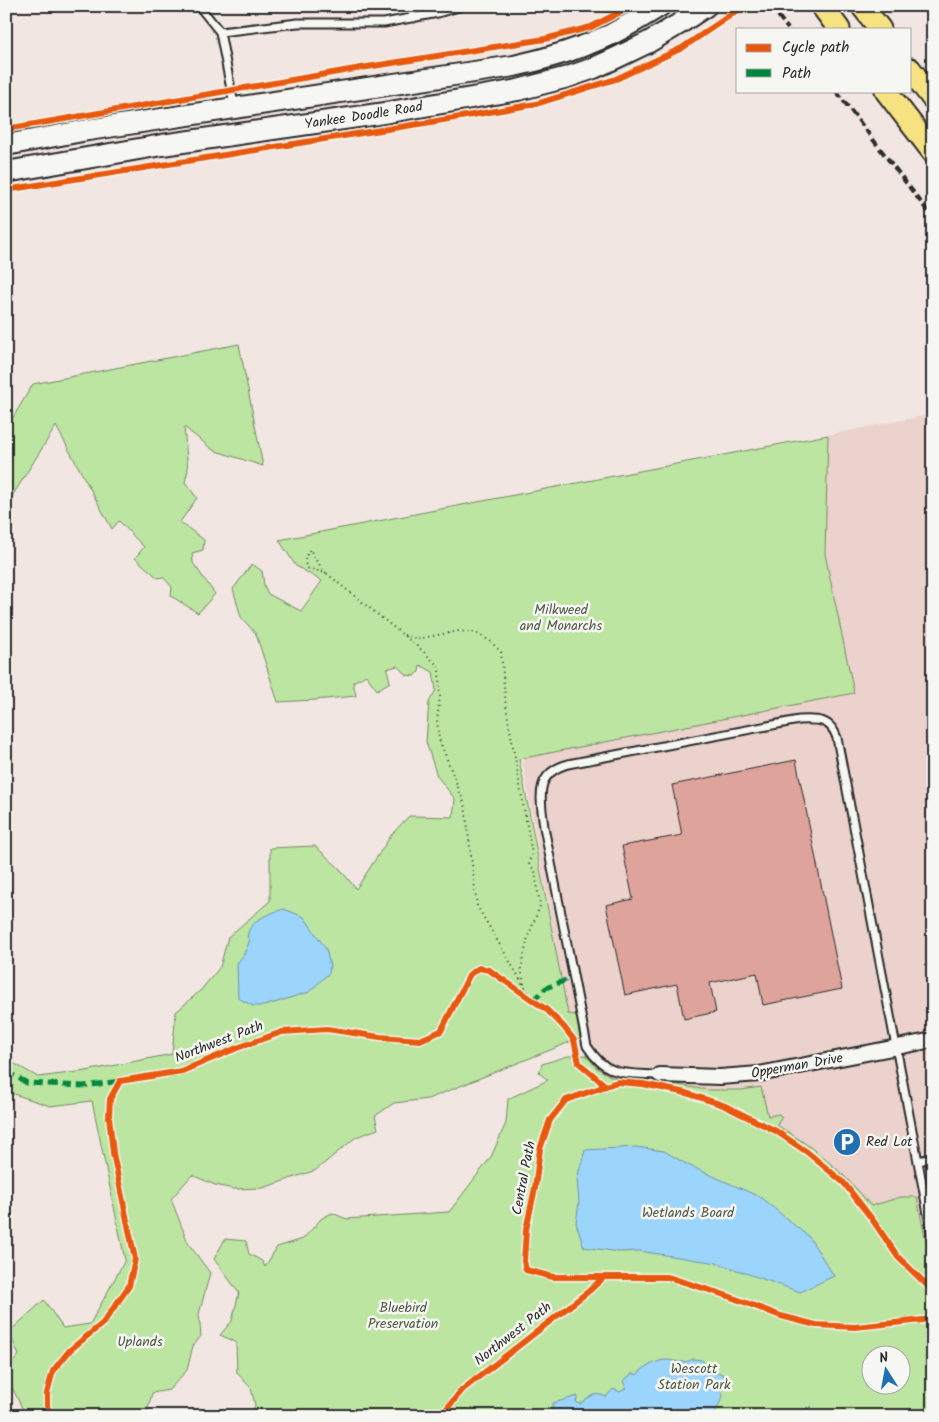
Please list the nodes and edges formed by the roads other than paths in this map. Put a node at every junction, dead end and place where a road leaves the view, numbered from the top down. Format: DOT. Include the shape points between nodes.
graph roads {
  1 [pos="199,6"];
  2 [pos="410,6"];
  3 [pos="462,6"];
  4 [pos="660,6"];
  5 [pos="706,6"];
  6 [pos="822,6"];
  7 [pos="862,6"];
  8 [pos="414,18"];
  9 [pos="838,28"];
  10 [pos="879,28"];
  11 [pos="220,32"];
  12 [pos="477,72"];
  13 [pos="912,72"];
  14 [pos="887,92"];
  15 [pos="933,99"];
  16 [pos="234,108"];
  17 [pos="262,131"];
  18 [pos="6,145"];
  19 [pos="933,152"];
  20 [pos="15,171"];
  21 [pos="933,1040"];
  22 [pos="896,1048"];
  23 [pos="660,1075"];
  24 [pos="933,1158"];
  25 [pos="918,1161"];
  26 [pos="933,1240"];
  1 -- 11 [label="lane"];
  2 -- 8 [label="lane"];
  3 -- 8 [label="lane"];
  4 -- 12 [label="main road, Yankee Doodle Road" via="609,35 561,54"];
  5 -- 17 [label="main road, Yankee Doodle Road" via="643,46 594,68 551,82 492,95"];
  6 -- 9 [label="main road"];
  7 -- 10 [label="main road"];
  8 -- 11 [label="lane" via="384,23 298,23"];
  11 -- 16 [label="lane"];
  12 -- 16 [label="main road, Yankee Doodle Road"];
  12 -- 17 [label="main road" via="470,79 272,115 261,122"];
  13 -- 15 [label="main road"];
  14 -- 19 [label="main road"];
  16 -- 18 [label="main road, Yankee Doodle Road"];
  16 -- 20 [label="main road" via="231,119 214,126 28,160"];
  17 -- 20 [label="main road, Yankee Doodle Road"];
  21 -- 22 [label="street, Opperman Drive"];
  22 -- 23 [label="street, Opperman Drive" via="759,1074 720,1077"];
  22 -- 23 [label="lane" via="837,738 834,728 826,723 814,719 799,720 568,764 548,773 543,782 544,827 587,1046 594,1058 607,1069"];
  22 -- 25 [label="lane"];
  24 -- 25 [label="lane"];
  25 -- 26 [label="lane"];
}
